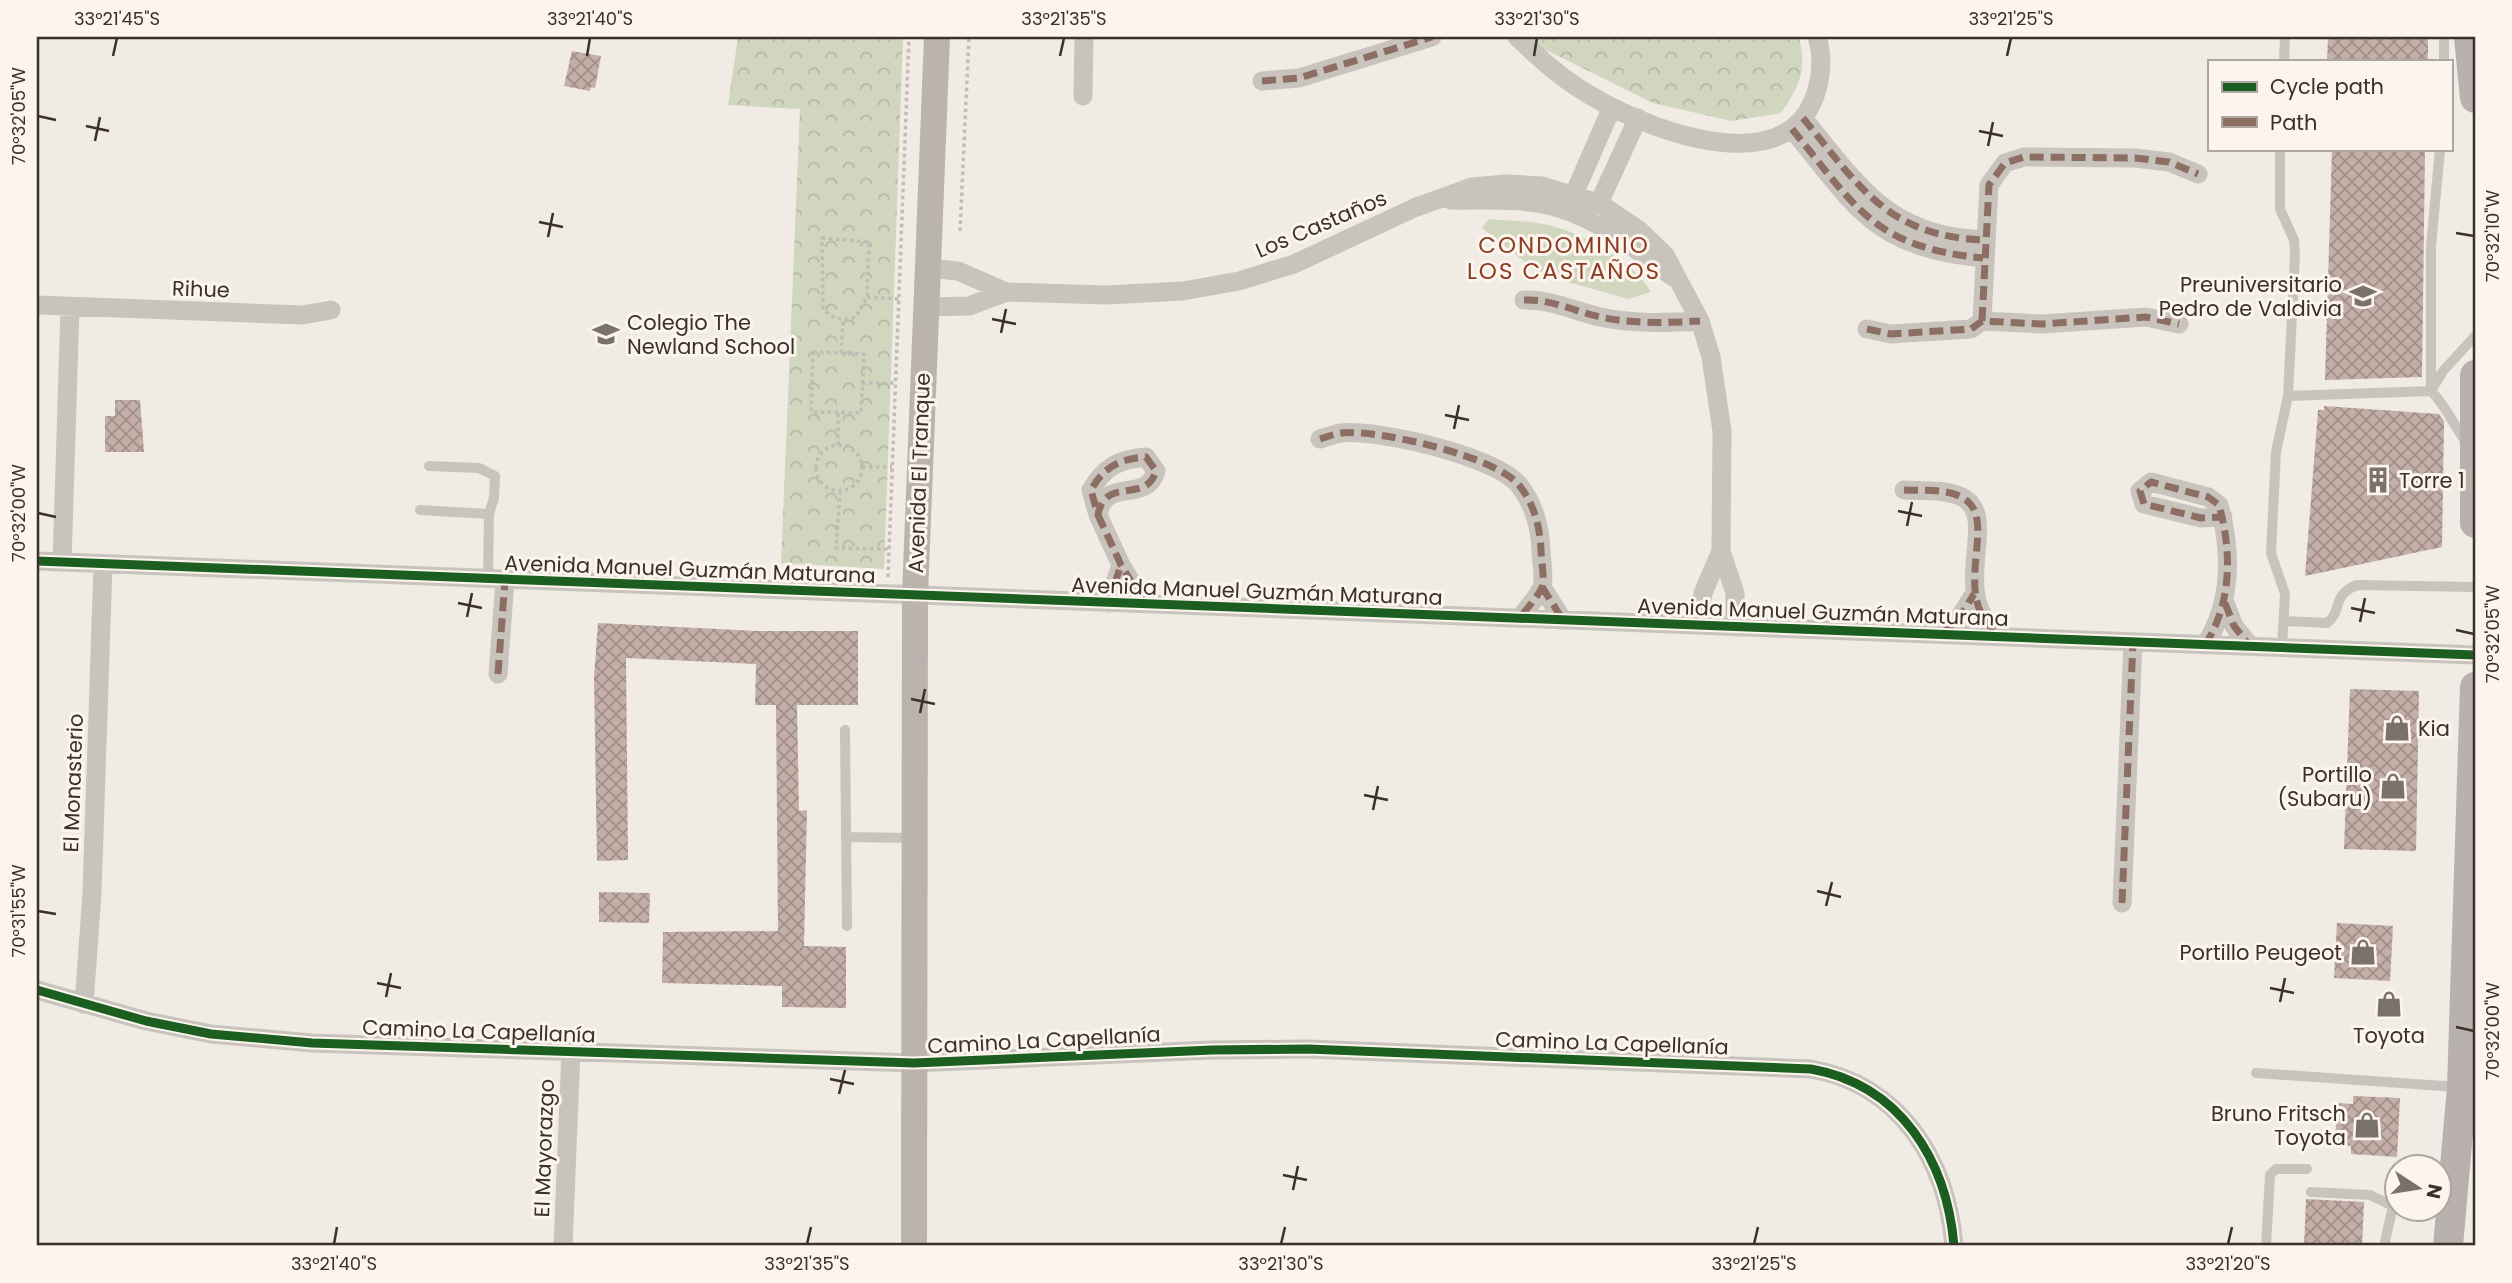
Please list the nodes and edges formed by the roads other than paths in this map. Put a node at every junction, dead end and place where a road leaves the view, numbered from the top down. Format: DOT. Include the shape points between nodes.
graph roads {
  1 [pos="937,37"];
  2 [pos="1084,37"];
  3 [pos="1432,37"];
  4 [pos="1517,37"];
  5 [pos="1817,37"];
  6 [pos="2285,37"];
  7 [pos="2444,37"];
  8 [pos="2469,37"];
  9 [pos="1398,43"];
  10 [pos="2284,60"];
  11 [pos="2444,60"];
  12 [pos="1262,81"];
  13 [pos="1083,96"];
  14 [pos="2475,98"];
  15 [pos="1612,107"];
  16 [pos="1638,118"];
  17 [pos="1798,124"];
  18 [pos="2280,150"];
  19 [pos="2440,150"];
  20 [pos="2198,174"];
  21 [pos="1574,194"];
  22 [pos="1443,200"];
  23 [pos="1598,203"];
  24 [pos="1576,214"];
  25 [pos="1984,249"];
  26 [pos="928,268"];
  27 [pos="1678,281"];
  28 [pos="1006,292"];
  29 [pos="1524,300"];
  30 [pos="37,305"];
  31 [pos="69,307"];
  32 [pos="926,307"];
  33 [pos="331,310"];
  34 [pos="1700,321"];
  35 [pos="1982,321"];
  36 [pos="2179,324"];
  37 [pos="1867,329"];
  38 [pos="2475,337"];
  39 [pos="2475,375"];
  40 [pos="2431,391"];
  41 [pos="2288,396"];
  42 [pos="1320,439"];
  43 [pos="2475,452"];
  44 [pos="429,466"];
  45 [pos="1904,490"];
  46 [pos="420,510"];
  47 [pos="489,514"];
  48 [pos="1098,515"];
  49 [pos="2223,517"];
  50 [pos="2475,523"];
  51 [pos="1721,551"];
  52 [pos="37,561"];
  53 [pos="62,562"];
  54 [pos="103,564"];
  55 [pos="1121,565"];
  56 [pos="497,579"];
  57 [pos="1542,587"];
  58 [pos="2475,587"];
  59 [pos="1974,594"];
  60 [pos="915,595"];
  61 [pos="1108,603"];
  62 [pos="2225,603"];
  63 [pos="1145,604"];
  64 [pos="1521,618"];
  65 [pos="1563,620"];
  66 [pos="2284,621"];
  67 [pos="1697,625"];
  68 [pos="1735,627"];
  69 [pos="1940,634"];
  70 [pos="2003,636"];
  71 [pos="2133,642"];
  72 [pos="2205,645"];
  73 [pos="2250,646"];
  74 [pos="2283,648"];
  75 [pos="2475,655"];
  76 [pos="498,674"];
  77 [pos="2475,687"];
  78 [pos="845,730"];
  79 [pos="848,836"];
  80 [pos="914,838"];
  81 [pos="2122,903"];
  82 [pos="848,926"];
  83 [pos="37,990"];
  84 [pos="84,1004"];
  85 [pos="571,1051"];
  86 [pos="914,1063"];
  87 [pos="2256,1073"];
  88 [pos="2462,1087"];
  89 [pos="2452,1156"];
  90 [pos="2307,1169"];
  91 [pos="2311,1192"];
  92 [pos="2382,1200"];
  93 [pos="2390,1224"];
  94 [pos="2446,1224"];
  95 [pos="563,1246"];
  96 [pos="914,1246"];
  97 [pos="1954,1246"];
  98 [pos="2266,1246"];
  99 [pos="2384,1246"];
  100 [pos="2448,1246"];
  1 -- 26 [label="main road, Avenida El Tranque"];
  2 -- 13 [label="street"];
  3 -- 9 [label="street"];
  4 -- 15 [label="street" via="1554,71"];
  5 -- 17 [label="street" via="1819,79 1814,100"];
  6 -- 10 [label="lane"];
  7 -- 11 [label="lane"];
  8 -- 14 [label="main road"];
  9 -- 12 [label="street" via="1299,78"];
  15 -- 16 [label="street"];
  15 -- 21 [label="street"];
  16 -- 17 [label="street" via="1738,144 1765,142"];
  16 -- 23 [label="street"];
  17 -- 25 [label="street" via="1859,210 1890,235 1931,250"];
  18 -- 41 [label="lane" via="2280,209 2294,240 2295,255"];
  19 -- 40 [label="lane" via="2431,246"];
  20 -- 25 [label="street" via="2152,159 2012,159 1998,168 1989,185"];
  21 -- 22 [label="street, Los Castaños" via="1507,184 1472,187"];
  21 -- 23 [label="street, Los Castaños"];
  21 -- 24 [label="street"];
  22 -- 24 [label="street, Los Castaños" via="1528,202"];
  22 -- 28 [label="street, Los Castaños" via="1414,208 1294,264 1230,283 1144,295"];
  23 -- 24 [label="street"];
  23 -- 27 [label="street, Los Castaños" via="1654,242"];
  24 -- 27 [label="street, Los Castaños" via="1617,235"];
  25 -- 35 [label="street"];
  26 -- 28 [label="street, Los Castaños" via="958,271"];
  26 -- 32 [label="main road, Avenida El Tranque"];
  27 -- 34 [label="street, Los Castaños"];
  28 -- 32 [label="street, Los Castaños" via="969,306"];
  29 -- 34 [label="street" via="1631,321"];
  30 -- 31 [label="street, Rihue"];
  31 -- 33 [label="street, Rihue" via="302,315"];
  31 -- 53 [label="street"];
  32 -- 60 [label="main road, Avenida El Tranque"];
  34 -- 51 [label="street, Los Castaños" via="1711,356 1722,431"];
  35 -- 36 [label="street" via="2042,324 2153,317"];
  35 -- 37 [label="street" via="1966,330 1884,334"];
  38 -- 40 [label="lane"];
  39 -- 43 [label="main road"];
  40 -- 41 [label="lane"];
  40 -- 43 [label="lane"];
  41 -- 66 [label="lane" via="2276,452 2272,554 2285,594"];
  42 -- 57 [label="street" via="1341,433 1384,436 1435,447 1503,471 1532,504 1540,529"];
  43 -- 50 [label="main road"];
  44 -- 47 [label="lane" via="489,470 495,476"];
  45 -- 59 [label="street" via="1965,498 1977,516"];
  46 -- 47 [label="lane"];
  47 -- 56 [label="lane"];
  48 -- 55 [label="street"];
  49 -- 62 [label="street" via="2228,557"];
  51 -- 67 [label="street, Los Castaños" via="1703,593"];
  51 -- 68 [label="street, Los Castaños" via="1735,593"];
  52 -- 53 [label="street, Avenida Manuel Guzmán Maturana"];
  53 -- 54 [label="street, Avenida Manuel Guzmán Maturana"];
  54 -- 56 [label="street, Avenida Manuel Guzmán Maturana"];
  54 -- 84 [label="street, El Monasterio"];
  55 -- 61 [label="street"];
  55 -- 63 [label="street"];
  56 -- 60 [label="street, Avenida Manuel Guzmán Maturana"];
  56 -- 76 [label="street"];
  57 -- 64 [label="street"];
  57 -- 65 [label="street"];
  58 -- 66 [label="lane" via="2357,585 2338,598 2332,619 2326,623"];
  59 -- 69 [label="street" via="1958,620"];
  59 -- 70 [label="street" via="1985,621"];
  60 -- 61 [label="street, Avenida Manuel Guzmán Maturana"];
  60 -- 80 [label="main road, Avenida El Tranque"];
  61 -- 63 [label="street, Avenida Manuel Guzmán Maturana"];
  62 -- 72 [label="street"];
  62 -- 73 [label="street" via="2234,626"];
  63 -- 64 [label="street, Avenida Manuel Guzmán Maturana"];
  64 -- 65 [label="street, Avenida Manuel Guzmán Maturana"];
  65 -- 67 [label="street, Avenida Manuel Guzmán Maturana"];
  66 -- 74 [label="lane"];
  67 -- 68 [label="street, Avenida Manuel Guzmán Maturana"];
  68 -- 69 [label="street, Avenida Manuel Guzmán Maturana"];
  69 -- 70 [label="street, Avenida Manuel Guzmán Maturana"];
  70 -- 71 [label="street, Avenida Manuel Guzmán Maturana"];
  71 -- 72 [label="street, Avenida Manuel Guzmán Maturana"];
  71 -- 81 [label="street"];
  72 -- 73 [label="street, Avenida Manuel Guzmán Maturana"];
  73 -- 74 [label="street, Avenida Manuel Guzmán Maturana"];
  74 -- 75 [label="street, Avenida Manuel Guzmán Maturana"];
  77 -- 88 [label="main road"];
  78 -- 79 [label="lane"];
  79 -- 80 [label="lane"];
  79 -- 82 [label="lane"];
  80 -- 86 [label="main road, Avenida El Tranque"];
  83 -- 84 [label="street, Camino La Capellanía"];
  84 -- 85 [label="street, Camino La Capellanía" via="211,1034 264,1040"];
  85 -- 86 [label="street, Camino La Capellanía"];
  85 -- 95 [label="street, El Mayorazgo"];
  86 -- 96 [label="main road, Avenida El Tranque"];
  86 -- 97 [label="street, Camino La Capellanía" via="1308,1049 1811,1069 1861,1085 1891,1105 1914,1130 1941,1179"];
  87 -- 88 [label="lane"];
  88 -- 89 [label="main road"];
  90 -- 98 [label="lane" via="2276,1169 2270,1175"];
  91 -- 92 [label="lane"];
  93 -- 99 [label="lane"];
  94 -- 100 [label="main road"];
}
